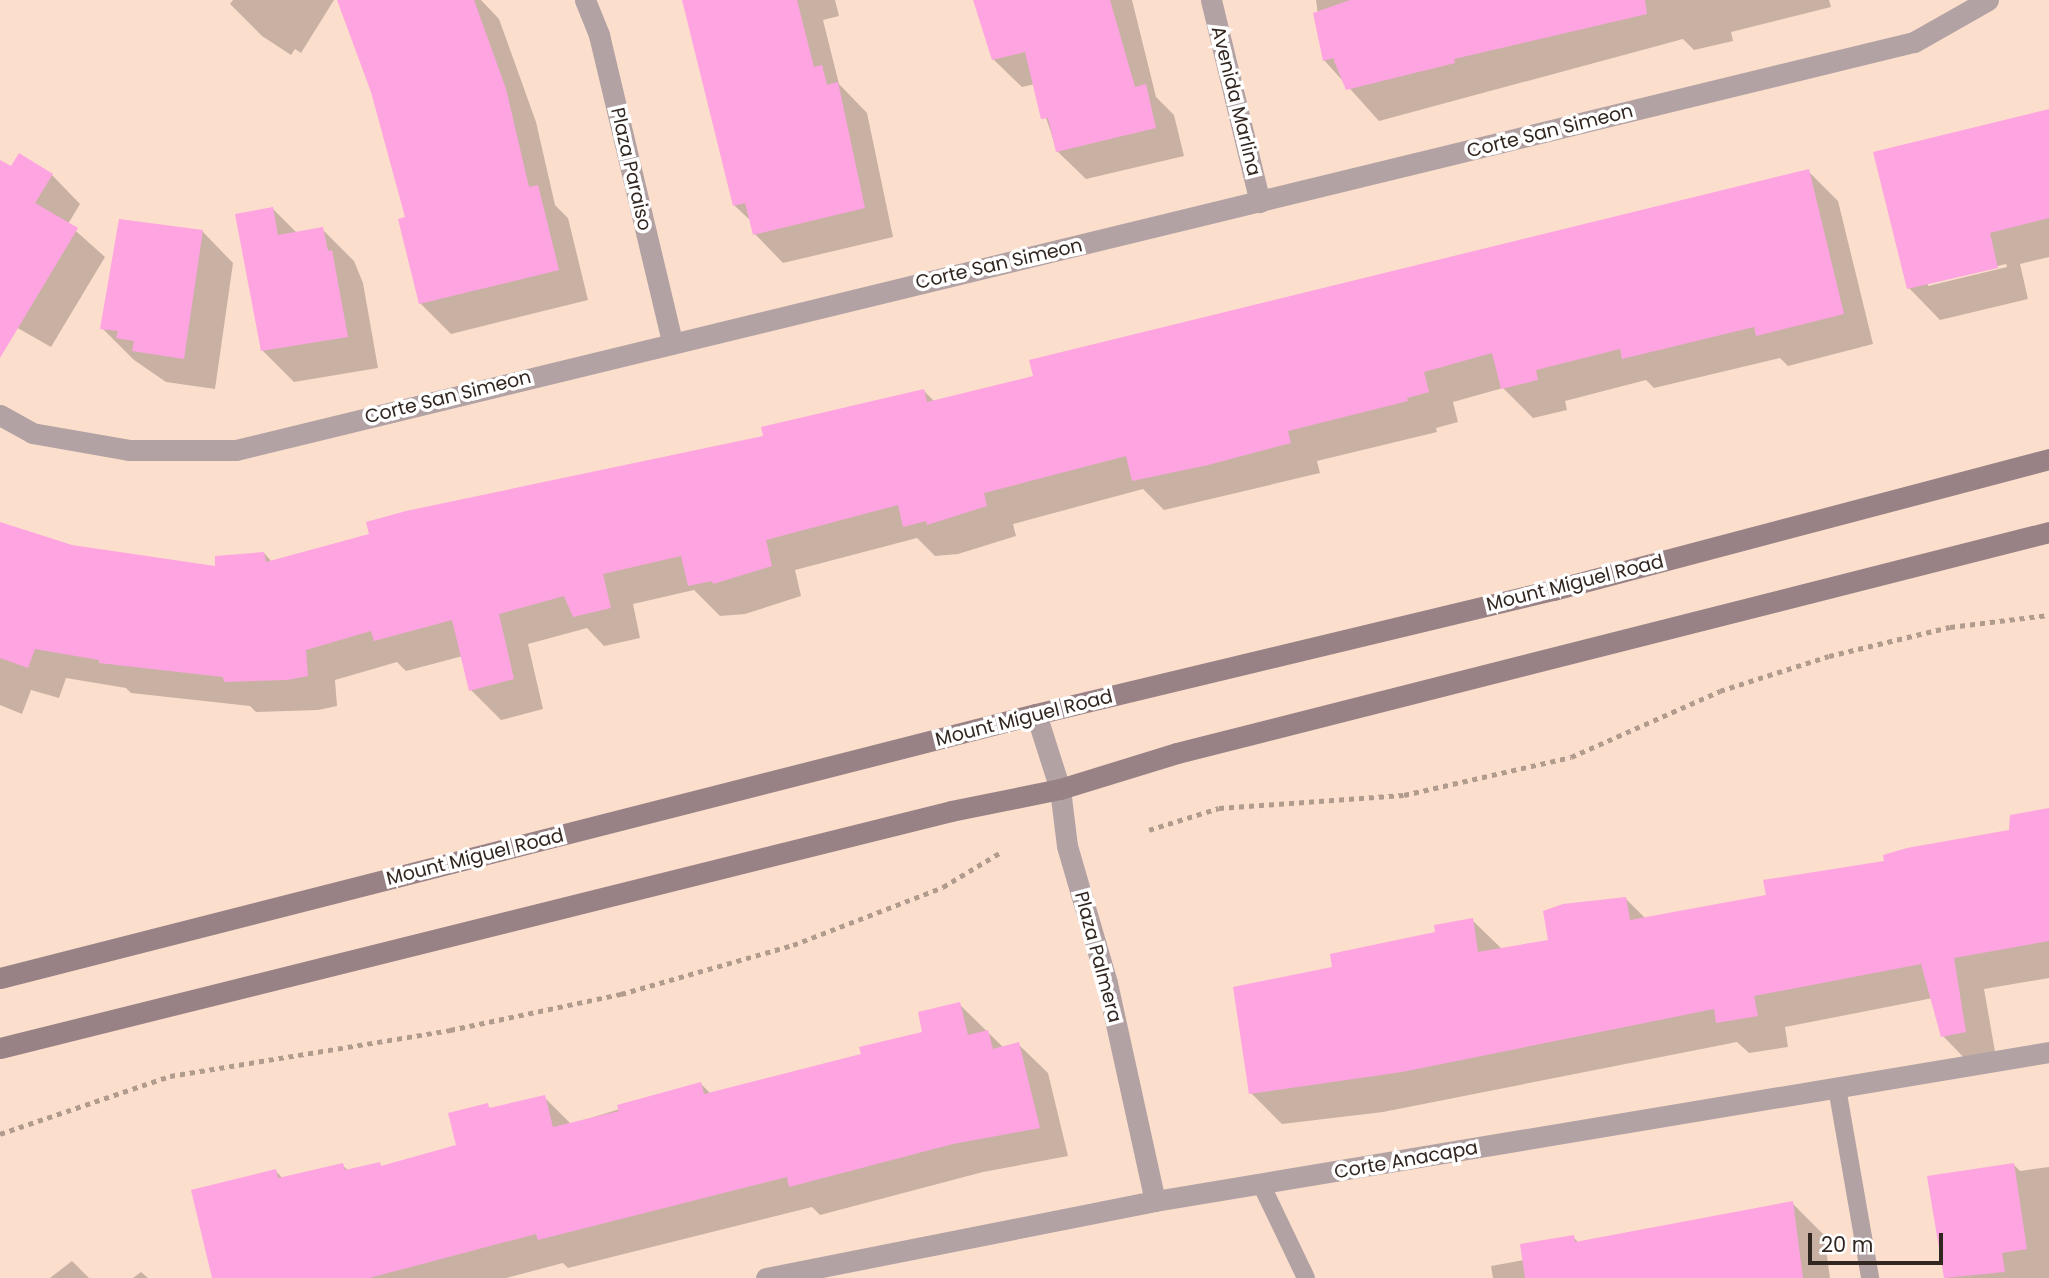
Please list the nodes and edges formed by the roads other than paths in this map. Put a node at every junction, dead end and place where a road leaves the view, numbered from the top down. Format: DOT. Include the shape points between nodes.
graph roads {
  1 [pos="585,0"];
  2 [pos="1211,0"];
  3 [pos="1988,0"];
  4 [pos="1260,202"];
  5 [pos="672,341"];
  6 [pos="0,415"];
  7 [pos="2049,459"];
  8 [pos="2049,532"];
  9 [pos="1036,714"];
  10 [pos="1060,789"];
  11 [pos="0,978"];
  12 [pos="0,1048"];
  13 [pos="2049,1052"];
  14 [pos="1837,1088"];
  15 [pos="1261,1184"];
  16 [pos="1155,1201"];
  17 [pos="766,1278"];
  18 [pos="1306,1278"];
  19 [pos="1870,1278"];
  1 -- 5 [label="street, Plaza Paraiso" via="599,35"];
  2 -- 4 [label="street, Avenida Marlina"];
  3 -- 4 [label="street, Corte San Simeon" via="1914,42"];
  4 -- 5 [label="street, Corte San Simeon"];
  5 -- 6 [label="street, Corte San Simeon" via="236,450 129,450 32,433"];
  7 -- 9 [label="street, Mount Miguel Road" via="1553,590"];
  8 -- 10 [label="street" via="1177,753"];
  9 -- 10 [label="street, Plaza Palmera"];
  9 -- 11 [label="street, Mount Miguel Road"];
  10 -- 12 [label="street" via="951,811"];
  10 -- 16 [label="street, Plaza Palmera" via="1067,846 1107,984"];
  13 -- 14 [label="street, Corte Anacapa"];
  14 -- 15 [label="street, Corte Anacapa"];
  14 -- 19 [label="lane"];
  15 -- 16 [label="street, Corte Anacapa"];
  15 -- 18 [label="lane"];
  16 -- 17 [label="street, Corte Anacapa"];
}
